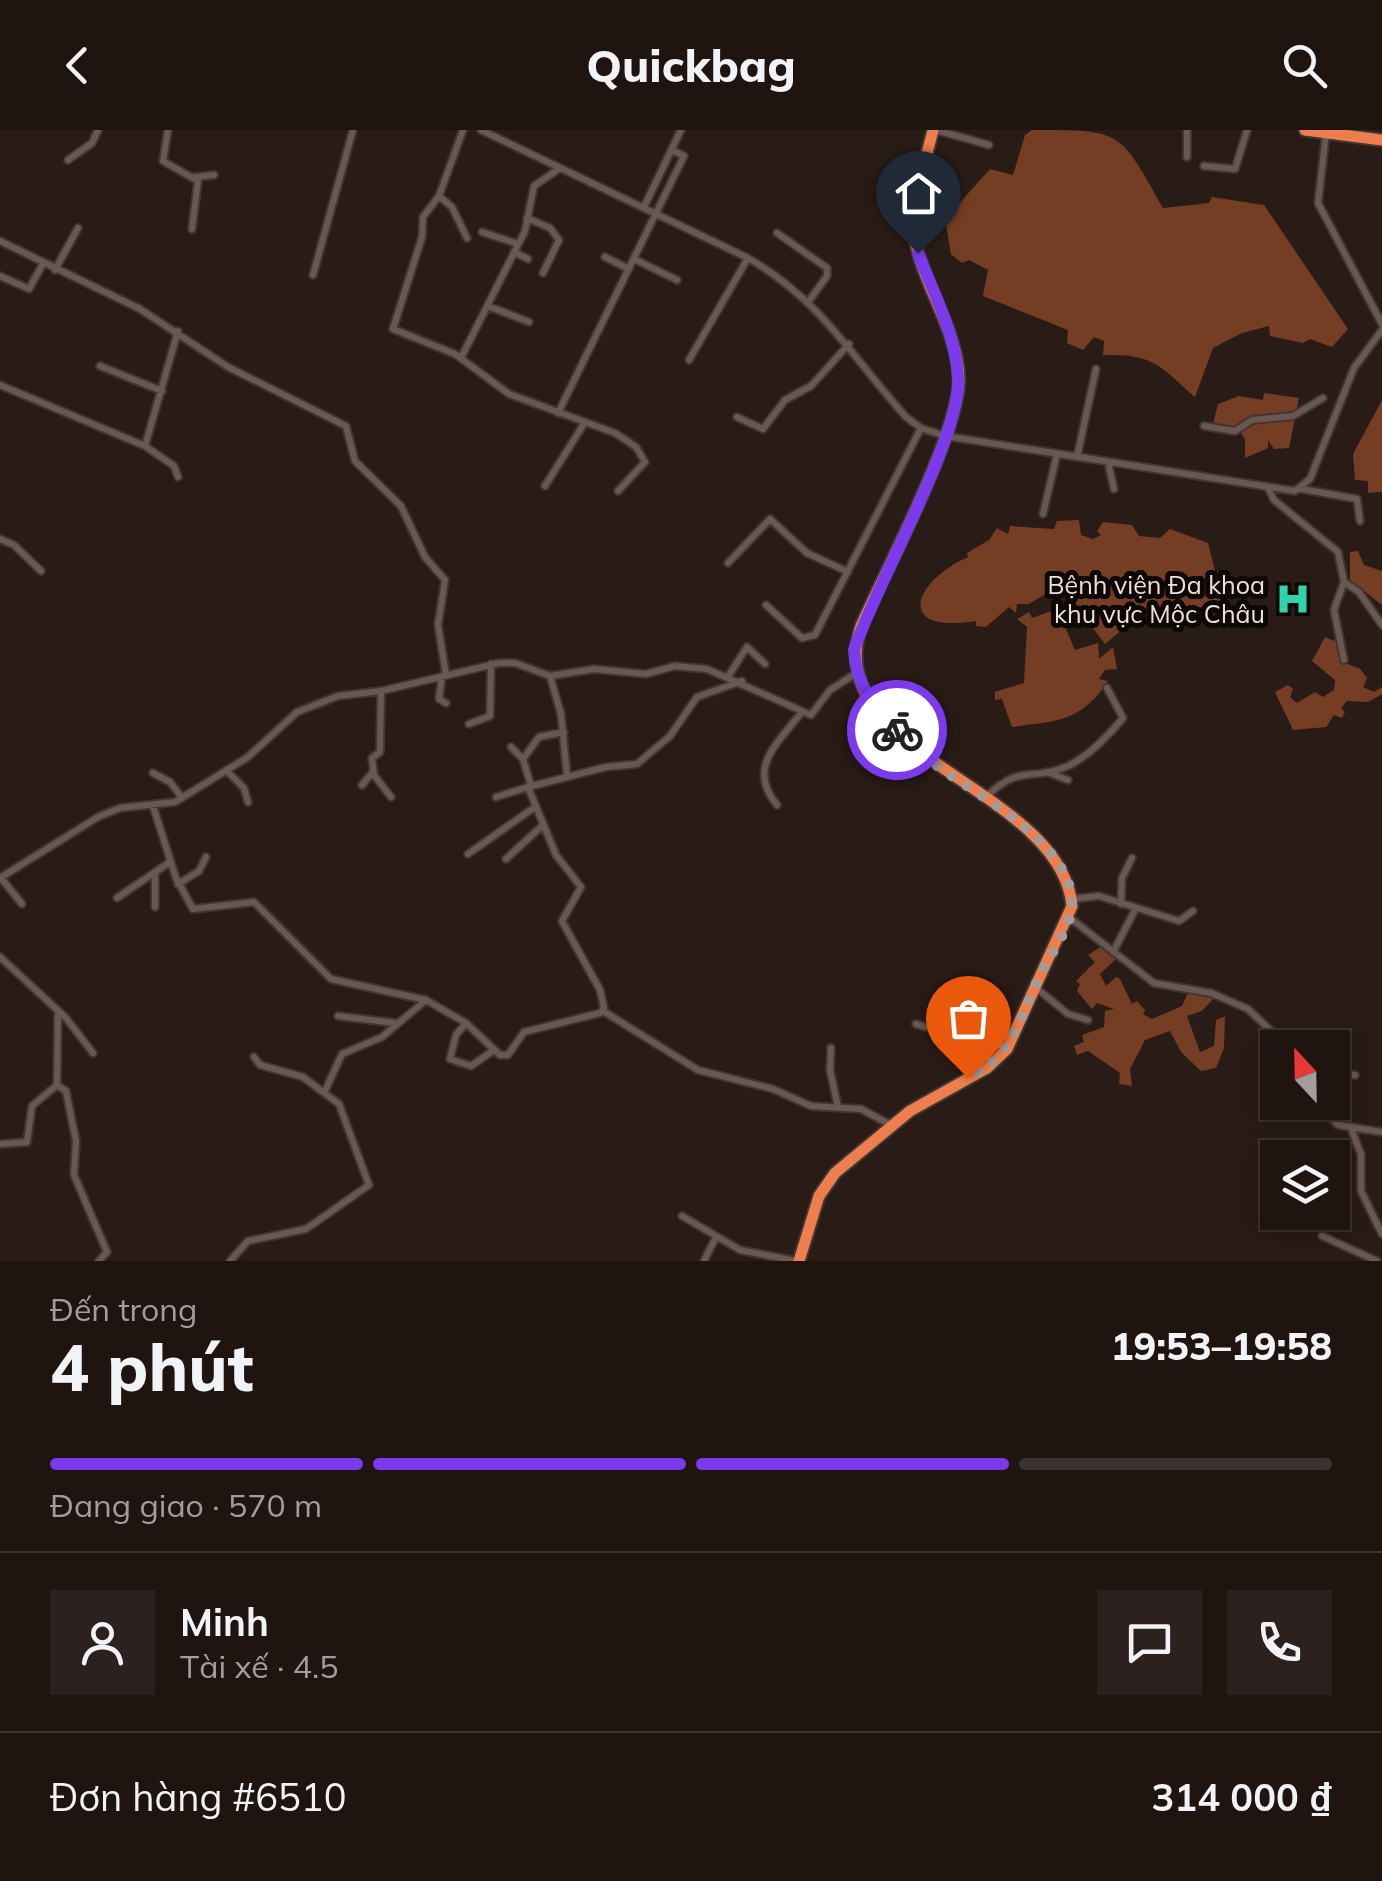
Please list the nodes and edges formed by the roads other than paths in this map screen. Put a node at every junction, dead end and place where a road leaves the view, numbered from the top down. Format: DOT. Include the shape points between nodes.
graph roads {
  1 [pos="98,130"];
  2 [pos="168,130"];
  3 [pos="354,130"];
  4 [pos="463,130"];
  5 [pos="481,130"];
  6 [pos="681,130"];
  7 [pos="934,130"];
  8 [pos="1187,130"];
  9 [pos="1247,130"];
  10 [pos="1308,130"];
  11 [pos="1326,134"];
  12 [pos="1382,140"];
  13 [pos="989,145"];
  14 [pos="672,150"];
  15 [pos="1186,157"];
  16 [pos="68,160"];
  17 [pos="1204,166"];
  18 [pos="561,167"];
  19 [pos="214,174"];
  20 [pos="195,176"];
  21 [pos="439,196"];
  22 [pos="644,207"];
  23 [pos="658,214"];
  24 [pos="526,218"];
  25 [pos="78,228"];
  26 [pos="192,229"];
  27 [pos="482,232"];
  28 [pos="778,233"];
  29 [pos="468,238"];
  30 [pos="0,241"];
  31 [pos="516,248"];
  32 [pos="605,256"];
  33 [pos="748,258"];
  34 [pos="528,259"];
  35 [pos="634,259"];
  36 [pos="44,262"];
  37 [pos="629,269"];
  38 [pos="55,270"];
  39 [pos="543,273"];
  40 [pos="0,276"];
  41 [pos="313,276"];
  42 [pos="677,280"];
  43 [pos="809,301"];
  44 [pos="488,306"];
  45 [pos="529,322"];
  46 [pos="1382,327"];
  47 [pos="178,331"];
  48 [pos="849,344"];
  49 [pos="461,358"];
  50 [pos="690,360"];
  51 [pos="100,366"];
  52 [pos="1096,369"];
  53 [pos="0,385"];
  54 [pos="162,391"];
  55 [pos="1323,398"];
  56 [pos="558,413"];
  57 [pos="738,417"];
  58 [pos="585,422"];
  59 [pos="1204,426"];
  60 [pos="921,428"];
  61 [pos="946,436"];
  62 [pos="145,446"];
  63 [pos="1056,454"];
  64 [pos="1078,457"];
  65 [pos="1113,463"];
  66 [pos="178,477"];
  67 [pos="545,486"];
  68 [pos="1268,488"];
  69 [pos="1301,488"];
  70 [pos="1114,490"];
  71 [pos="618,491"];
  72 [pos="1043,514"];
  73 [pos="1360,521"];
  74 [pos="0,539"];
  75 [pos="728,564"];
  76 [pos="41,572"];
  77 [pos="848,572"];
  78 [pos="1344,582"];
  79 [pos="766,605"];
  80 [pos="1382,626"];
  81 [pos="1344,660"];
  82 [pos="492,664"];
  83 [pos="764,664"];
  84 [pos="855,674"];
  85 [pos="729,675"];
  86 [pos="444,676"];
  87 [pos="550,676"];
  88 [pos="742,681"];
  89 [pos="1107,688"];
  90 [pos="380,691"];
  91 [pos="446,703"];
  92 [pos="801,712"];
  93 [pos="469,724"];
  94 [pos="564,732"];
  95 [pos="511,747"];
  96 [pos="523,759"];
  97 [pos="226,770"];
  98 [pos="373,772"];
  99 [pos="1046,772"];
  100 [pos="153,773"];
  101 [pos="567,775"];
  102 [pos="1068,780"];
  103 [pos="362,785"];
  104 [pos="529,786"];
  105 [pos="987,796"];
  106 [pos="391,797"];
  107 [pos="496,797"];
  108 [pos="182,798"];
  109 [pos="248,802"];
  110 [pos="778,805"];
  111 [pos="153,806"];
  112 [pos="536,807"];
  113 [pos="544,825"];
  114 [pos="468,854"];
  115 [pos="206,857"];
  116 [pos="1132,858"];
  117 [pos="506,859"];
  118 [pos="170,862"];
  119 [pos="155,873"];
  120 [pos="0,878"];
  121 [pos="178,884"];
  122 [pos="117,898"];
  123 [pos="1072,898"];
  124 [pos="22,904"];
  125 [pos="1122,904"];
  126 [pos="155,907"];
  127 [pos="1135,910"];
  128 [pos="1193,911"];
  129 [pos="1070,918"];
  130 [pos="1114,952"];
  131 [pos="0,957"];
  132 [pos="1035,987"];
  133 [pos="426,1000"];
  134 [pos="603,1011"];
  135 [pos="58,1012"];
  136 [pos="338,1016"];
  137 [pos="1088,1020"];
  138 [pos="396,1023"];
  139 [pos="466,1023"];
  140 [pos="916,1024"];
  141 [pos="1269,1030"];
  142 [pos="831,1048"];
  143 [pos="494,1050"];
  144 [pos="93,1053"];
  145 [pos="254,1058"];
  146 [pos="978,1073"];
  147 [pos="1350,1075"];
  148 [pos="1355,1075"];
  149 [pos="57,1085"];
  150 [pos="325,1091"];
  151 [pos="838,1106"];
  152 [pos="1333,1120"];
  153 [pos="891,1125"];
  154 [pos="1352,1131"];
  155 [pos="1382,1132"];
  156 [pos="0,1144"];
  157 [pos="682,1216"];
  158 [pos="1382,1234"];
  159 [pos="1322,1236"];
  160 [pos="716,1238"];
  161 [pos="99,1261"];
  162 [pos="230,1261"];
  163 [pos="704,1261"];
  164 [pos="798,1261"];
  165 [pos="1377,1261"];
  1 -- 16 [label="street"];
  2 -- 20 [label="street" via="163,161"];
  3 -- 41 [label="street"];
  4 -- 21 [label="street"];
  5 -- 18 [label="street"];
  6 -- 14 [label="street"];
  7 -- 13 [label="street"];
  7 -- 61 [label="highway" via="915,233 956,357 958,390"];
  8 -- 15 [label="street"];
  9 -- 17 [label="street" via="1235,169"];
  10 -- 11 [label="highway"];
  11 -- 12 [label="highway"];
  11 -- 46 [label="street" via="1318,203"];
  14 -- 22 [label="street"];
  14 -- 23 [label="street" via="684,156"];
  18 -- 22 [label="street"];
  18 -- 24 [label="street" via="534,186"];
  19 -- 20 [label="street"];
  20 -- 26 [label="street"];
  21 -- 29 [label="street"];
  21 -- 49 [label="street" via="423,217 393,329"];
  22 -- 23 [label="street"];
  23 -- 33 [label="street"];
  23 -- 35 [label="street"];
  24 -- 31 [label="street"];
  24 -- 39 [label="street" via="559,240"];
  25 -- 38 [label="street"];
  27 -- 31 [label="street"];
  28 -- 43 [label="street" via="827,268"];
  30 -- 36 [label="street"];
  31 -- 34 [label="street"];
  31 -- 44 [label="street"];
  32 -- 37 [label="street"];
  33 -- 43 [label="street"];
  33 -- 50 [label="street"];
  35 -- 37 [label="street"];
  35 -- 42 [label="street"];
  36 -- 38 [label="street"];
  36 -- 40 [label="street" via="29,289"];
  37 -- 56 [label="street"];
  38 -- 47 [label="street"];
  43 -- 48 [label="street"];
  44 -- 45 [label="street"];
  44 -- 49 [label="street"];
  46 -- 69 [label="street" via="1354,368"];
  47 -- 54 [label="street"];
  47 -- 86 [label="street" via="228,367 348,428 356,461 400,506 444,580 438,625"];
  48 -- 57 [label="street" via="811,386 785,400 763,429"];
  48 -- 60 [label="street"];
  49 -- 56 [label="street" via="509,394"];
  51 -- 54 [label="street"];
  52 -- 64 [label="street"];
  53 -- 62 [label="street"];
  54 -- 62 [label="street"];
  55 -- 59 [label="street" via="1293,416 1252,420 1235,431"];
  56 -- 58 [label="street"];
  58 -- 67 [label="street"];
  58 -- 71 [label="street" via="615,433 645,460"];
  60 -- 61 [label="street"];
  60 -- 77 [label="street"];
  61 -- 63 [label="street"];
  61 -- 84 [label="highway" via="861,626"];
  62 -- 66 [label="street" via="174,466"];
  63 -- 64 [label="street"];
  63 -- 72 [label="street"];
  64 -- 65 [label="street"];
  65 -- 68 [label="street"];
  65 -- 70 [label="street"];
  68 -- 69 [label="street"];
  68 -- 78 [label="street" via="1278,504 1338,552"];
  69 -- 73 [label="street" via="1357,499"];
  74 -- 76 [label="street"];
  75 -- 77 [label="street" via="770,520 807,553"];
  77 -- 79 [label="street" via="812,638 802,638"];
  78 -- 80 [label="street"];
  78 -- 81 [label="street" via="1334,610"];
  82 -- 86 [label="street"];
  82 -- 87 [label="street" via="515,662"];
  82 -- 93 [label="street" via="490,716"];
  83 -- 85 [label="street" via="748,646"];
  84 -- 92 [label="street" via="811,714"];
  84 -- 105 [label="highway" via="868,698 926,758"];
  85 -- 87 [label="street" via="681,666 646,674 602,669"];
  85 -- 88 [label="street"];
  86 -- 90 [label="street"];
  86 -- 91 [label="street" via="440,700"];
  87 -- 94 [label="street"];
  88 -- 92 [label="street"];
  88 -- 101 [label="street" via="697,697 670,736 637,764"];
  89 -- 99 [label="street" via="1122,718 1094,748"];
  90 -- 97 [label="street" via="338,696 297,712"];
  90 -- 98 [label="street" via="380,752 371,760"];
  92 -- 110 [label="street" via="762,773 762,785"];
  94 -- 96 [label="street" via="539,737"];
  94 -- 101 [label="street"];
  95 -- 96 [label="street"];
  96 -- 104 [label="street"];
  97 -- 108 [label="street"];
  97 -- 109 [label="street"];
  98 -- 103 [label="street"];
  98 -- 106 [label="street"];
  99 -- 102 [label="street"];
  99 -- 105 [label="street" via="1009,776"];
  100 -- 108 [label="street"];
  101 -- 104 [label="street"];
  104 -- 107 [label="street"];
  104 -- 112 [label="street"];
  105 -- 123 [label="highway" via="1056,862"];
  108 -- 111 [label="street"];
  111 -- 118 [label="street"];
  111 -- 120 [label="street" via="98,816"];
  112 -- 113 [label="street"];
  112 -- 114 [label="street"];
  113 -- 117 [label="street"];
  113 -- 134 [label="street" via="582,890 562,921 600,990"];
  115 -- 121 [label="street" via="199,871"];
  116 -- 125 [label="street" via="1122,878"];
  118 -- 119 [label="street"];
  118 -- 121 [label="street"];
  119 -- 122 [label="street"];
  119 -- 126 [label="street"];
  120 -- 124 [label="street"];
  121 -- 133 [label="street" via="196,910 254,902 331,980"];
  123 -- 125 [label="street" via="1095,895"];
  123 -- 129 [label="highway"];
  125 -- 127 [label="street"];
  127 -- 128 [label="street" via="1179,922"];
  127 -- 130 [label="street"];
  129 -- 130 [label="street"];
  129 -- 132 [label="highway"];
  130 -- 141 [label="street" via="1154,983 1232,1000"];
  131 -- 135 [label="street"];
  132 -- 137 [label="street" via="1068,1014"];
  132 -- 146 [label="highway" via="1007,1048"];
  133 -- 138 [label="street"];
  133 -- 139 [label="street"];
  134 -- 143 [label="street" via="524,1032 508,1055"];
  134 -- 151 [label="street" via="698,1070 811,1106"];
  135 -- 144 [label="street"];
  135 -- 149 [label="street"];
  136 -- 138 [label="street"];
  138 -- 150 [label="street" via="382,1037 342,1054"];
  139 -- 143 [label="street"];
  139 -- 143 [label="street" via="450,1059 471,1066"];
  140 -- 146 [label="street" via="965,1039"];
  142 -- 151 [label="street"];
  145 -- 150 [label="street"];
  146 -- 153 [label="highway"];
  147 -- 148 [label="street"];
  149 -- 156 [label="street" via="32,1106 27,1142"];
  149 -- 161 [label="street" via="65,1089 70,1110 75,1181 106,1252"];
  150 -- 162 [label="street" via="344,1113 369,1185 306,1229 248,1241"];
  151 -- 153 [label="street"];
  152 -- 154 [label="street"];
  153 -- 164 [label="highway" via="828,1180"];
  154 -- 155 [label="street"];
  154 -- 158 [label="street" via="1361,1154 1361,1191"];
  157 -- 160 [label="street"];
  159 -- 165 [label="street"];
  160 -- 163 [label="street"];
  160 -- 164 [label="street" via="740,1250"];
}
